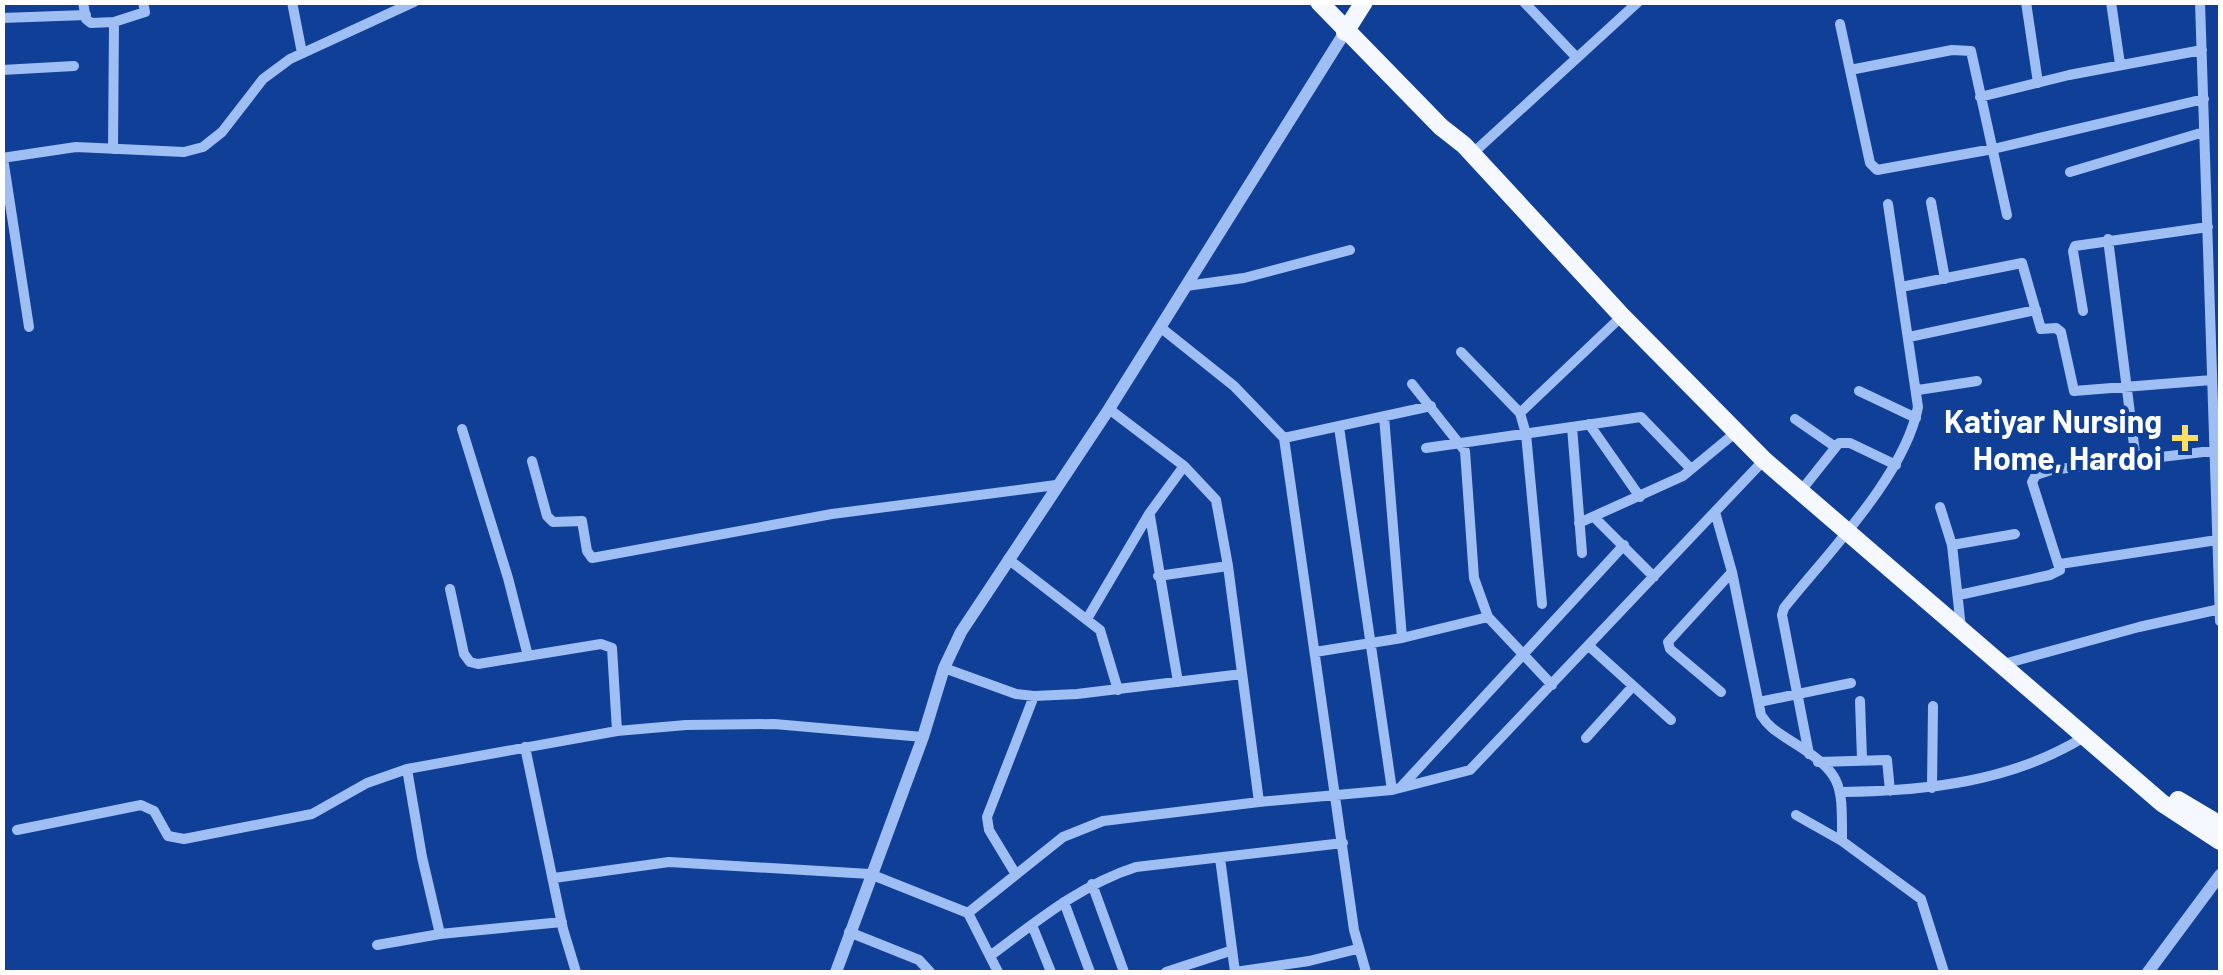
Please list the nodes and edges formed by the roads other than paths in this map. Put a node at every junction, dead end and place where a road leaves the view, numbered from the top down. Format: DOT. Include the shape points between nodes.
graph roads {
  1 [pos="144,2"];
  2 [pos="292,2"];
  3 [pos="414,2"];
  4 [pos="1319,2"];
  5 [pos="1333,2"];
  6 [pos="1364,2"];
  7 [pos="1524,2"];
  8 [pos="1638,2"];
  9 [pos="2026,2"];
  10 [pos="2111,2"];
  11 [pos="2200,2"];
  12 [pos="84,9"];
  13 [pos="2,18"];
  14 [pos="114,22"];
  15 [pos="1840,24"];
  16 [pos="1348,27"];
  17 [pos="2202,50"];
  18 [pos="302,53"];
  19 [pos="1577,58"];
  20 [pos="2120,64"];
  21 [pos="74,66"];
  22 [pos="2,70"];
  23 [pos="1850,70"];
  24 [pos="2038,82"];
  25 [pos="1980,97"];
  26 [pos="2204,98"];
  27 [pos="2204,132"];
  28 [pos="2220,146"];
  29 [pos="113,149"];
  30 [pos="1468,149"];
  31 [pos="1993,149"];
  32 [pos="2205,154"];
  33 [pos="3,158"];
  34 [pos="2070,172"];
  35 [pos="1931,202"];
  36 [pos="1888,204"];
  37 [pos="2006,215"];
  38 [pos="2208,227"];
  39 [pos="2108,239"];
  40 [pos="2214,249"];
  41 [pos="1350,250"];
  42 [pos="1945,278"];
  43 [pos="1186,286"];
  44 [pos="1902,287"];
  45 [pos="2036,310"];
  46 [pos="2084,311"];
  47 [pos="1622,316"];
  48 [pos="30,326"];
  49 [pos="1160,327"];
  50 [pos="1910,338"];
  51 [pos="1461,352"];
  52 [pos="2212,380"];
  53 [pos="1977,381"];
  54 [pos="1412,384"];
  55 [pos="2128,385"];
  56 [pos="1918,390"];
  57 [pos="1859,391"];
  58 [pos="2217,404"];
  59 [pos="1431,406"];
  60 [pos="1109,409"];
  61 [pos="1520,414"];
  62 [pos="1384,416"];
  63 [pos="1916,418"];
  64 [pos="1795,419"];
  65 [pos="1589,424"];
  66 [pos="1340,427"];
  67 [pos="1572,427"];
  68 [pos="462,429"];
  69 [pos="1734,432"];
  70 [pos="1526,434"];
  71 [pos="1284,438"];
  72 [pos="1462,443"];
  73 [pos="1834,446"];
  74 [pos="1426,448"];
  75 [pos="2219,450"];
  76 [pos="532,460"];
  77 [pos="1764,460"];
  78 [pos="2136,460"];
  79 [pos="1896,465"];
  80 [pos="1184,466"];
  81 [pos="1691,469"];
  82 [pos="1056,484"];
  83 [pos="1800,492"];
  84 [pos="1640,497"];
  85 [pos="1940,507"];
  86 [pos="1715,512"];
  87 [pos="1150,514"];
  88 [pos="1594,517"];
  89 [pos="1579,522"];
  90 [pos="1846,531"];
  91 [pos="2015,534"];
  92 [pos="2218,540"];
  93 [pos="1624,545"];
  94 [pos="1952,545"];
  95 [pos="1582,552"];
  96 [pos="1008,559"];
  97 [pos="2060,564"];
  98 [pos="1228,566"];
  99 [pos="1732,572"];
  100 [pos="1158,576"];
  101 [pos="1654,577"];
  102 [pos="2220,581"];
  103 [pos="450,589"];
  104 [pos="1959,595"];
  105 [pos="1542,604"];
  106 [pos="2220,609"];
  107 [pos="1488,617"];
  108 [pos="1087,619"];
  109 [pos="2220,620"];
  110 [pos="1961,632"];
  111 [pos="1402,638"];
  112 [pos="1369,643"];
  113 [pos="1589,646"];
  114 [pos="1315,652"];
  115 [pos="528,656"];
  116 [pos="1524,656"];
  117 [pos="1999,665"];
  118 [pos="944,668"];
  119 [pos="1242,674"];
  120 [pos="1178,682"];
  121 [pos="1851,683"];
  122 [pos="1552,685"];
  123 [pos="1633,686"];
  124 [pos="1118,690"];
  125 [pos="1720,692"];
  126 [pos="1798,694"];
  127 [pos="1034,696"];
  128 [pos="1860,701"];
  129 [pos="1758,702"];
  130 [pos="1932,706"];
  131 [pos="1671,720"];
  132 [pos="617,731"];
  133 [pos="922,737"];
  134 [pos="2084,737"];
  135 [pos="1586,738"];
  136 [pos="525,747"];
  137 [pos="1814,758"];
  138 [pos="1862,759"];
  139 [pos="407,769"];
  140 [pos="2146,786"];
  141 [pos="1932,788"];
  142 [pos="1396,789"];
  143 [pos="1842,792"];
  144 [pos="1890,792"];
  145 [pos="1336,795"];
  146 [pos="1258,802"];
  147 [pos="1796,815"];
  148 [pos="2220,826"];
  149 [pos="17,830"];
  150 [pos="1842,841"];
  151 [pos="2220,842"];
  152 [pos="1342,844"];
  153 [pos="1220,858"];
  154 [pos="870,874"];
  155 [pos="1015,874"];
  156 [pos="2220,876"];
  157 [pos="554,878"];
  158 [pos="1092,884"];
  159 [pos="1064,902"];
  160 [pos="968,913"];
  161 [pos="562,922"];
  162 [pos="1032,925"];
  163 [pos="850,932"];
  164 [pos="440,934"];
  165 [pos="377,945"];
  166 [pos="1358,949"];
  167 [pos="1230,951"];
  168 [pos="990,956"];
  169 [pos="576,972"];
  170 [pos="836,972"];
  171 [pos="930,972"];
  172 [pos="998,972"];
  173 [pos="1051,972"];
  174 [pos="1090,972"];
  175 [pos="1124,972"];
  176 [pos="1166,972"];
  177 [pos="1234,972"];
  178 [pos="1366,972"];
  179 [pos="1944,972"];
  180 [pos="2148,972"];
  1 -- 14 [label="street" via="143,14"];
  2 -- 18 [label="street"];
  3 -- 18 [label="street"];
  4 -- 16 [label="highway"];
  5 -- 16 [label="highway"];
  6 -- 16 [label="highway"];
  7 -- 19 [label="street"];
  8 -- 19 [label="street"];
  9 -- 24 [label="street"];
  10 -- 20 [label="street"];
  11 -- 17 [label="street"];
  12 -- 13 [label="street"];
  12 -- 14 [label="street" via="91,23"];
  14 -- 29 [label="street"];
  15 -- 23 [label="street"];
  16 -- 30 [label="highway" via="1449,122"];
  16 -- 43 [label="street"];
  17 -- 20 [label="street"];
  17 -- 26 [label="street"];
  18 -- 29 [label="street" via="262,79 203,148"];
  19 -- 30 [label="street"];
  20 -- 24 [label="street"];
  21 -- 22 [label="street"];
  23 -- 25 [label="street" via="1967,49"];
  23 -- 31 [label="street" via="1874,168"];
  24 -- 25 [label="street"];
  25 -- 31 [label="street"];
  26 -- 27 [label="street"];
  26 -- 31 [label="street"];
  27 -- 32 [label="street"];
  27 -- 34 [label="street"];
  28 -- 32 [label="street"];
  29 -- 33 [label="street" via="76,147"];
  30 -- 47 [label="highway"];
  31 -- 37 [label="street"];
  32 -- 38 [label="street"];
  33 -- 48 [label="street"];
  35 -- 42 [label="street"];
  36 -- 44 [label="street"];
  38 -- 39 [label="street"];
  38 -- 40 [label="street"];
  39 -- 46 [label="street" via="2074,248"];
  39 -- 55 [label="street"];
  40 -- 52 [label="street"];
  41 -- 43 [label="street"];
  42 -- 44 [label="street"];
  42 -- 45 [label="street" via="2022,263"];
  43 -- 49 [label="street"];
  44 -- 50 [label="street"];
  45 -- 50 [label="street"];
  45 -- 55 [label="street" via="2041,329 2060,332 2074,391"];
  47 -- 61 [label="street"];
  47 -- 69 [label="highway"];
  49 -- 60 [label="street"];
  49 -- 71 [label="street" via="1234,386"];
  50 -- 56 [label="street"];
  51 -- 61 [label="street"];
  52 -- 55 [label="street"];
  52 -- 58 [label="street"];
  53 -- 56 [label="street"];
  54 -- 59 [label="street"];
  55 -- 78 [label="street"];
  56 -- 63 [label="street"];
  57 -- 63 [label="street"];
  58 -- 75 [label="street"];
  59 -- 62 [label="street"];
  59 -- 72 [label="street"];
  60 -- 80 [label="street"];
  60 -- 82 [label="street"];
  61 -- 70 [label="street"];
  62 -- 66 [label="street"];
  62 -- 111 [label="street"];
  63 -- 79 [label="street"];
  64 -- 73 [label="street"];
  65 -- 67 [label="street"];
  65 -- 81 [label="street" via="1641,417"];
  65 -- 84 [label="street"];
  66 -- 71 [label="street"];
  66 -- 112 [label="street"];
  67 -- 70 [label="street"];
  67 -- 89 [label="street"];
  68 -- 115 [label="street"];
  69 -- 77 [label="highway"];
  69 -- 81 [label="street"];
  70 -- 72 [label="street"];
  70 -- 105 [label="street"];
  71 -- 114 [label="street"];
  72 -- 74 [label="street"];
  72 -- 107 [label="street" via="1474,578"];
  73 -- 79 [label="street" via="1850,443"];
  73 -- 83 [label="street"];
  75 -- 78 [label="street"];
  75 -- 92 [label="street"];
  76 -- 82 [label="street" via="547,516 553,522 582,521 592,558 832,514"];
  77 -- 83 [label="highway"];
  77 -- 86 [label="street"];
  78 -- 97 [label="street" via="2033,478"];
  79 -- 90 [label="street"];
  80 -- 87 [label="street"];
  80 -- 98 [label="street" via="1216,500"];
  81 -- 84 [label="street"];
  82 -- 96 [label="street"];
  83 -- 90 [label="highway"];
  84 -- 88 [label="street"];
  85 -- 94 [label="street"];
  86 -- 99 [label="street"];
  86 -- 101 [label="street"];
  87 -- 100 [label="street"];
  87 -- 108 [label="street"];
  88 -- 89 [label="street"];
  88 -- 93 [label="street"];
  89 -- 95 [label="street"];
  90 -- 110 [label="highway"];
  90 -- 126 [label="street" via="1784,608"];
  91 -- 94 [label="street"];
  92 -- 97 [label="street"];
  92 -- 102 [label="street"];
  93 -- 101 [label="street"];
  93 -- 116 [label="street"];
  94 -- 104 [label="street"];
  96 -- 108 [label="street"];
  96 -- 118 [label="street"];
  97 -- 104 [label="street" via="2057,574"];
  98 -- 100 [label="street"];
  98 -- 119 [label="street"];
  99 -- 125 [label="street" via="1668,642"];
  99 -- 129 [label="street"];
  100 -- 120 [label="street"];
  101 -- 113 [label="street"];
  102 -- 106 [label="street"];
  103 -- 115 [label="street" via="470,662"];
  104 -- 110 [label="street"];
  106 -- 109 [label="street"];
  106 -- 117 [label="street"];
  107 -- 111 [label="street"];
  107 -- 116 [label="street"];
  108 -- 124 [label="street" via="1102,635"];
  110 -- 117 [label="highway"];
  111 -- 112 [label="street"];
  112 -- 114 [label="street"];
  112 -- 142 [label="street"];
  113 -- 122 [label="street"];
  113 -- 123 [label="street"];
  114 -- 145 [label="street"];
  115 -- 132 [label="street" via="612,648"];
  116 -- 122 [label="street"];
  116 -- 142 [label="street"];
  117 -- 134 [label="highway"];
  118 -- 127 [label="street"];
  118 -- 133 [label="street"];
  119 -- 120 [label="street"];
  119 -- 146 [label="street"];
  120 -- 124 [label="street"];
  121 -- 126 [label="street"];
  122 -- 142 [label="street" via="1470,770"];
  123 -- 131 [label="street"];
  123 -- 135 [label="street"];
  124 -- 127 [label="street"];
  126 -- 129 [label="street"];
  126 -- 137 [label="street"];
  127 -- 155 [label="street" via="987,817"];
  128 -- 138 [label="street"];
  129 -- 137 [label="street" via="1766,724"];
  130 -- 141 [label="street"];
  132 -- 133 [label="street" via="774,724"];
  132 -- 136 [label="street"];
  133 -- 154 [label="street"];
  134 -- 140 [label="highway"];
  134 -- 141 [label="street" via="2034,764"];
  136 -- 139 [label="street"];
  136 -- 157 [label="street"];
  137 -- 138 [label="street"];
  137 -- 143 [label="street" via="1837,778"];
  138 -- 144 [label="street" via="1887,760"];
  139 -- 149 [label="street" via="312,814 184,840 168,836 154,811 142,806"];
  139 -- 164 [label="street"];
  140 -- 148 [label="highway"];
  140 -- 151 [label="highway"];
  141 -- 144 [label="street"];
  142 -- 145 [label="street"];
  143 -- 144 [label="street"];
  143 -- 150 [label="street"];
  145 -- 146 [label="street"];
  145 -- 152 [label="street"];
  146 -- 155 [label="street" via="1103,821 1063,837"];
  147 -- 150 [label="street"];
  150 -- 179 [label="street" via="1921,899"];
  152 -- 153 [label="street"];
  152 -- 166 [label="street"];
  153 -- 158 [label="street" via="1136,867"];
  153 -- 167 [label="street"];
  154 -- 157 [label="street" via="669,862"];
  154 -- 160 [label="street"];
  154 -- 163 [label="street"];
  155 -- 160 [label="street"];
  156 -- 180 [label="street"];
  157 -- 161 [label="street"];
  158 -- 159 [label="street"];
  158 -- 175 [label="street"];
  159 -- 162 [label="street"];
  159 -- 174 [label="street"];
  160 -- 168 [label="street"];
  161 -- 164 [label="street"];
  161 -- 169 [label="street"];
  162 -- 168 [label="street"];
  162 -- 173 [label="street"];
  163 -- 170 [label="street"];
  163 -- 171 [label="street" via="920,960"];
  164 -- 165 [label="street"];
  166 -- 177 [label="street"];
  166 -- 178 [label="street"];
  167 -- 176 [label="street"];
  167 -- 177 [label="street"];
  168 -- 172 [label="street"];
}
